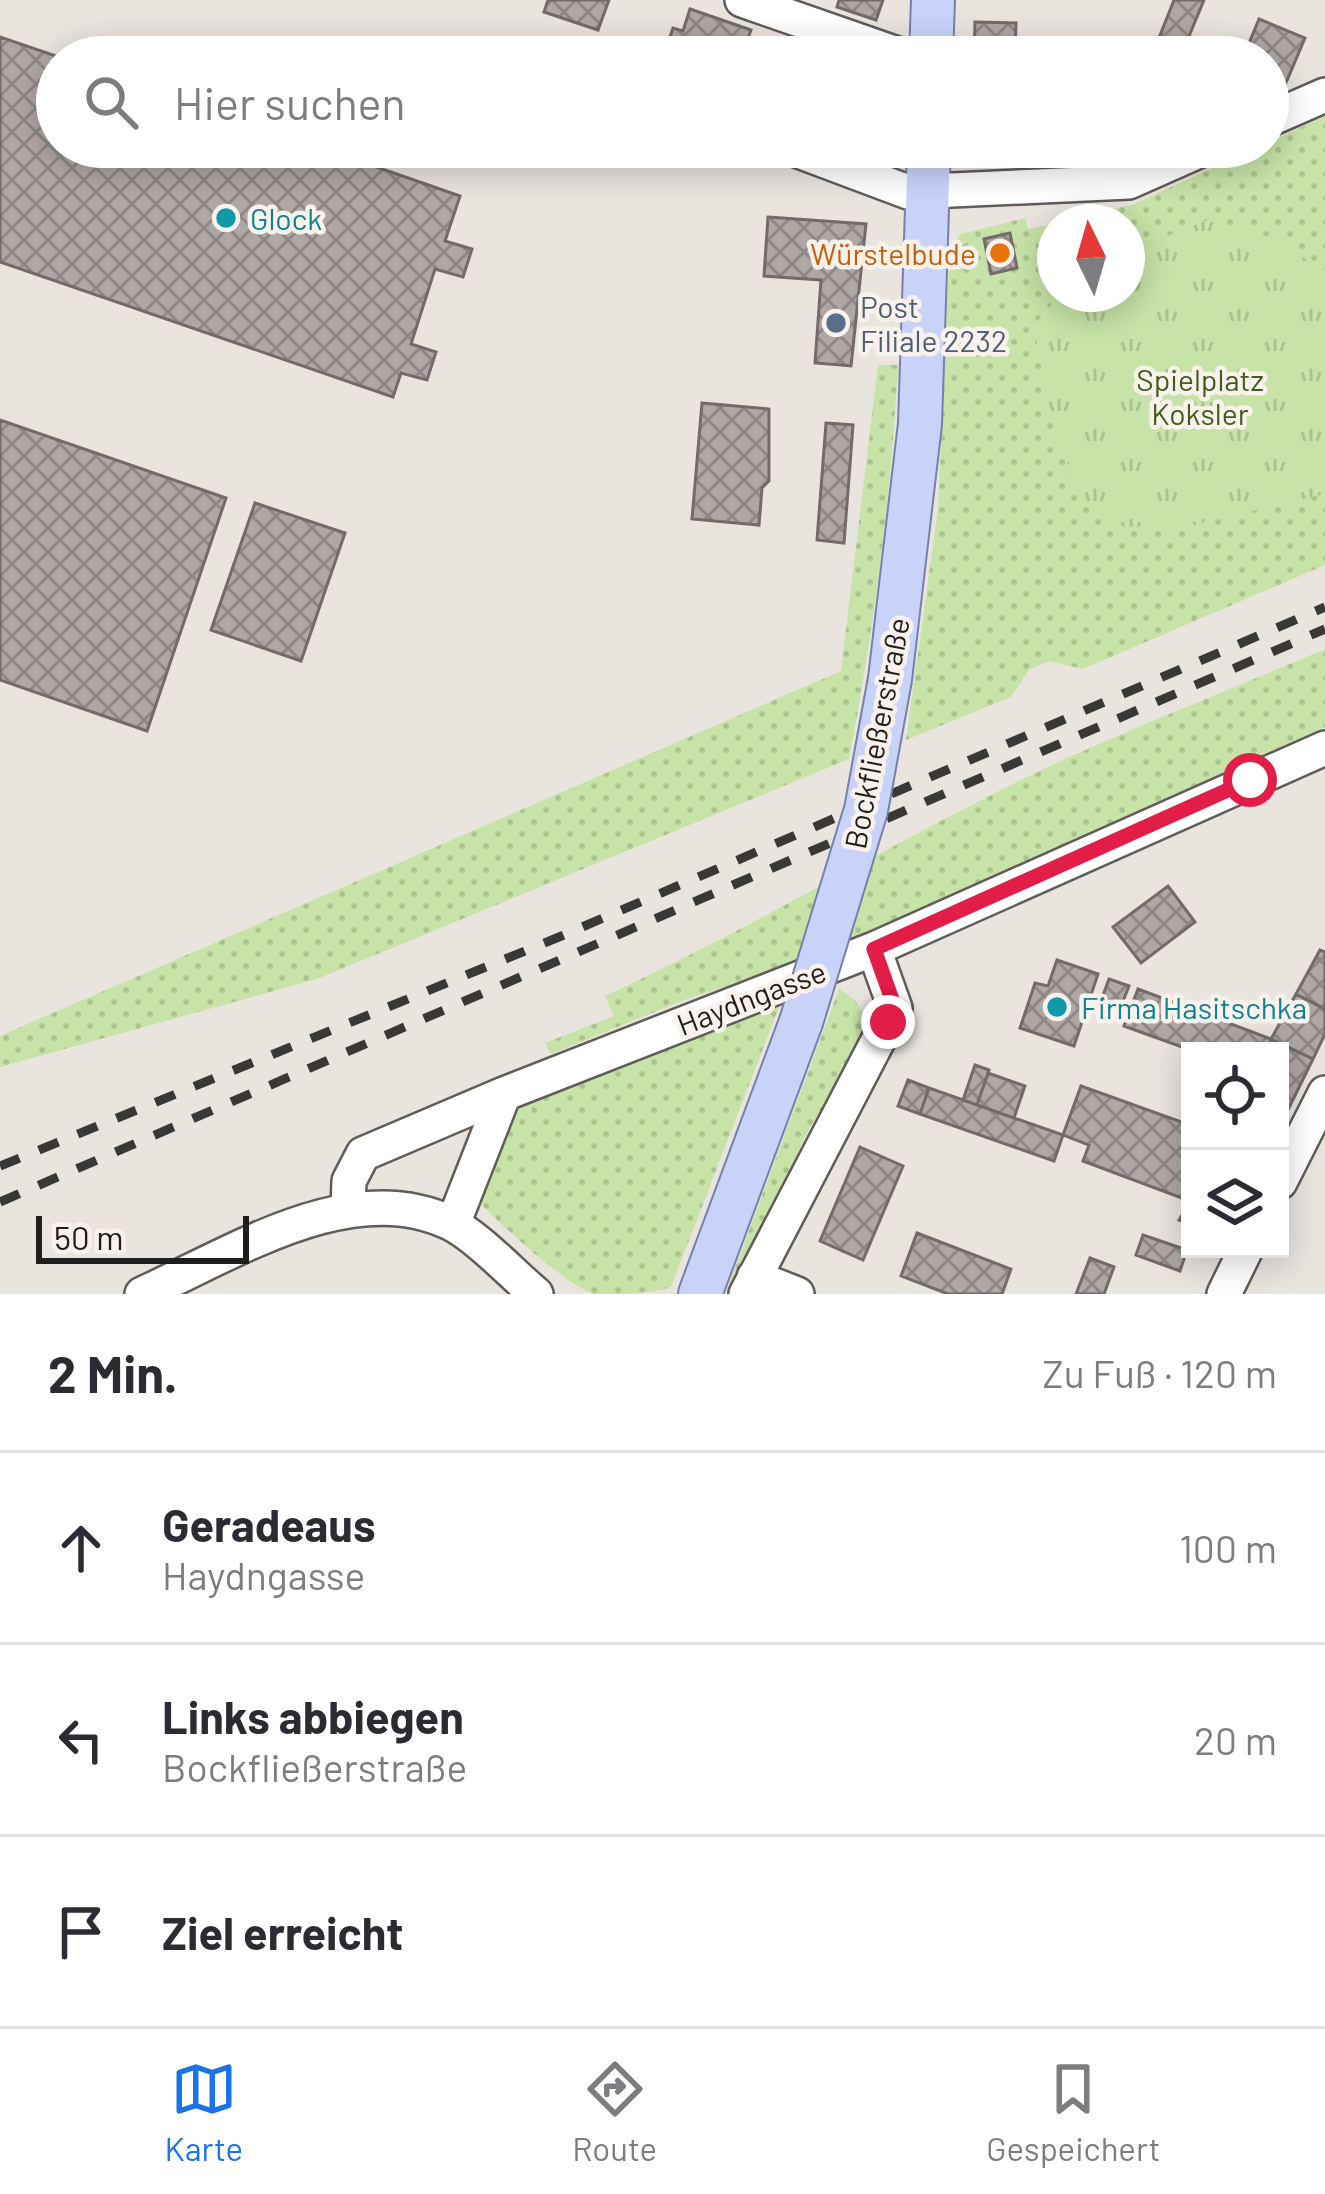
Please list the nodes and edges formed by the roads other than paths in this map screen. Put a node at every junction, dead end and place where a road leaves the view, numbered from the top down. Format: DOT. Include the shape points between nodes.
graph roads {
  1 [pos="742,0"];
  2 [pos="933,0"];
  3 [pos="845,36"];
  4 [pos="932,36"];
  5 [pos="1325,94"];
  6 [pos="1289,110"];
  7 [pos="842,168"];
  8 [pos="929,168"];
  9 [pos="1161,168"];
  10 [pos="928,191"];
  11 [pos="1325,748"];
  12 [pos="874,949"];
  13 [pos="1325,1093"];
  14 [pos="504,1094"];
  15 [pos="1289,1164"];
  16 [pos="348,1209"];
  17 [pos="452,1224"];
  18 [pos="1242,1258"];
  19 [pos="750,1286"];
  20 [pos="142,1294"];
  21 [pos="536,1294"];
  22 [pos="700,1294"];
  23 [pos="797,1294"];
  24 [pos="1224,1294"];
  1 -- 3 [label="street"];
  2 -- 4 [label="main road"];
  5 -- 6 [label="street"];
  7 -- 10 [label="street" via="908,192"];
  8 -- 10 [label="main road, Bockfließerstraße"];
  9 -- 10 [label="street" via="1129,182"];
  10 -- 22 [label="main road, Bockfließerstraße, bridge" via="920,424 866,810 800,1022"];
  11 -- 12 [label="street, Haydngasse"];
  12 -- 14 [label="street, Haydngasse"];
  12 -- 19 [label="street" via="895,1008"];
  13 -- 15 [label="street"];
  14 -- 16 [label="street, Haydngasse" via="363,1154 349,1181"];
  14 -- 17 [label="street"];
  16 -- 17 [label="street" via="380,1205"];
  16 -- 20 [label="street"];
  17 -- 21 [label="street"];
  18 -- 24 [label="street"];
  19 -- 23 [label="street"];
}
